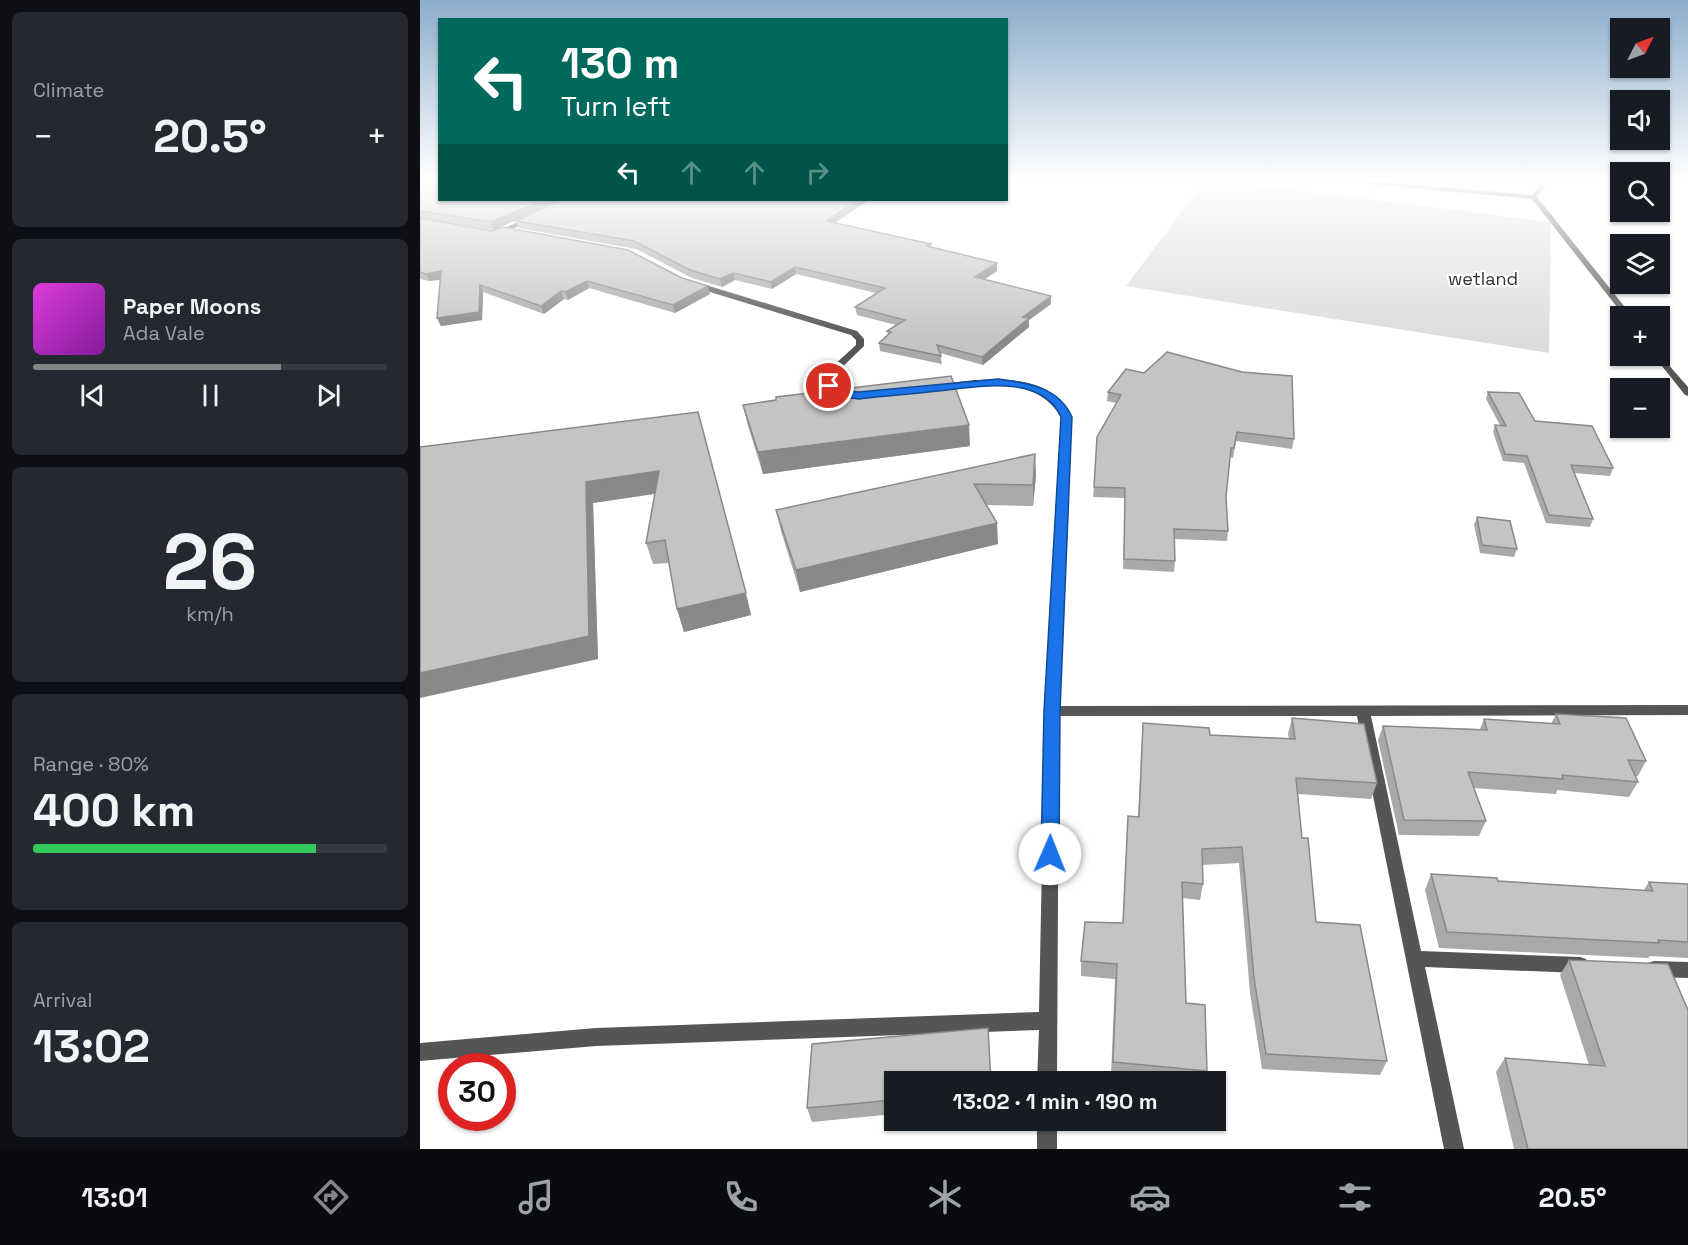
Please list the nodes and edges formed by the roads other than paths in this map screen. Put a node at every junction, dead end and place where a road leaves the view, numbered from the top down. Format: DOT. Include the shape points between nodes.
graph roads {
  1 [pos="496,233"];
  2 [pos="1561,233"];
  3 [pos="486,234"];
  4 [pos="679,278"];
  5 [pos="1620,306"];
  6 [pos="1666,366"];
  7 [pos="932,388"];
  8 [pos="1688,393"];
  9 [pos="859,396"];
  10 [pos="1688,710"];
  11 [pos="1052,711"];
  12 [pos="1363,712"];
  13 [pos="1416,959"];
  14 [pos="1593,966"];
  15 [pos="1641,968"];
  16 [pos="1688,970"];
  17 [pos="1048,1022"];
  18 [pos="420,1052"];
  19 [pos="1047,1071"];
  20 [pos="1047,1131"];
  21 [pos="1047,1149"];
  22 [pos="1454,1149"];
  1 -- 3 [label="street"];
  2 -- 5 [label="street"];
  4 -- 9 [label="street" via="854,333 860,346 826,377 829,386"];
  6 -- 8 [label="street"];
  7 -- 11 [label="street" via="998,382 1023,385 1045,393 1061,405 1066,417"];
  10 -- 12 [label="street"];
  11 -- 12 [label="street"];
  11 -- 17 [label="street"];
  12 -- 13 [label="street"];
  13 -- 14 [label="street"];
  13 -- 22 [label="street"];
  15 -- 16 [label="street"];
  17 -- 18 [label="street" via="596,1037"];
  17 -- 19 [label="street"];
  20 -- 21 [label="street"];
}
